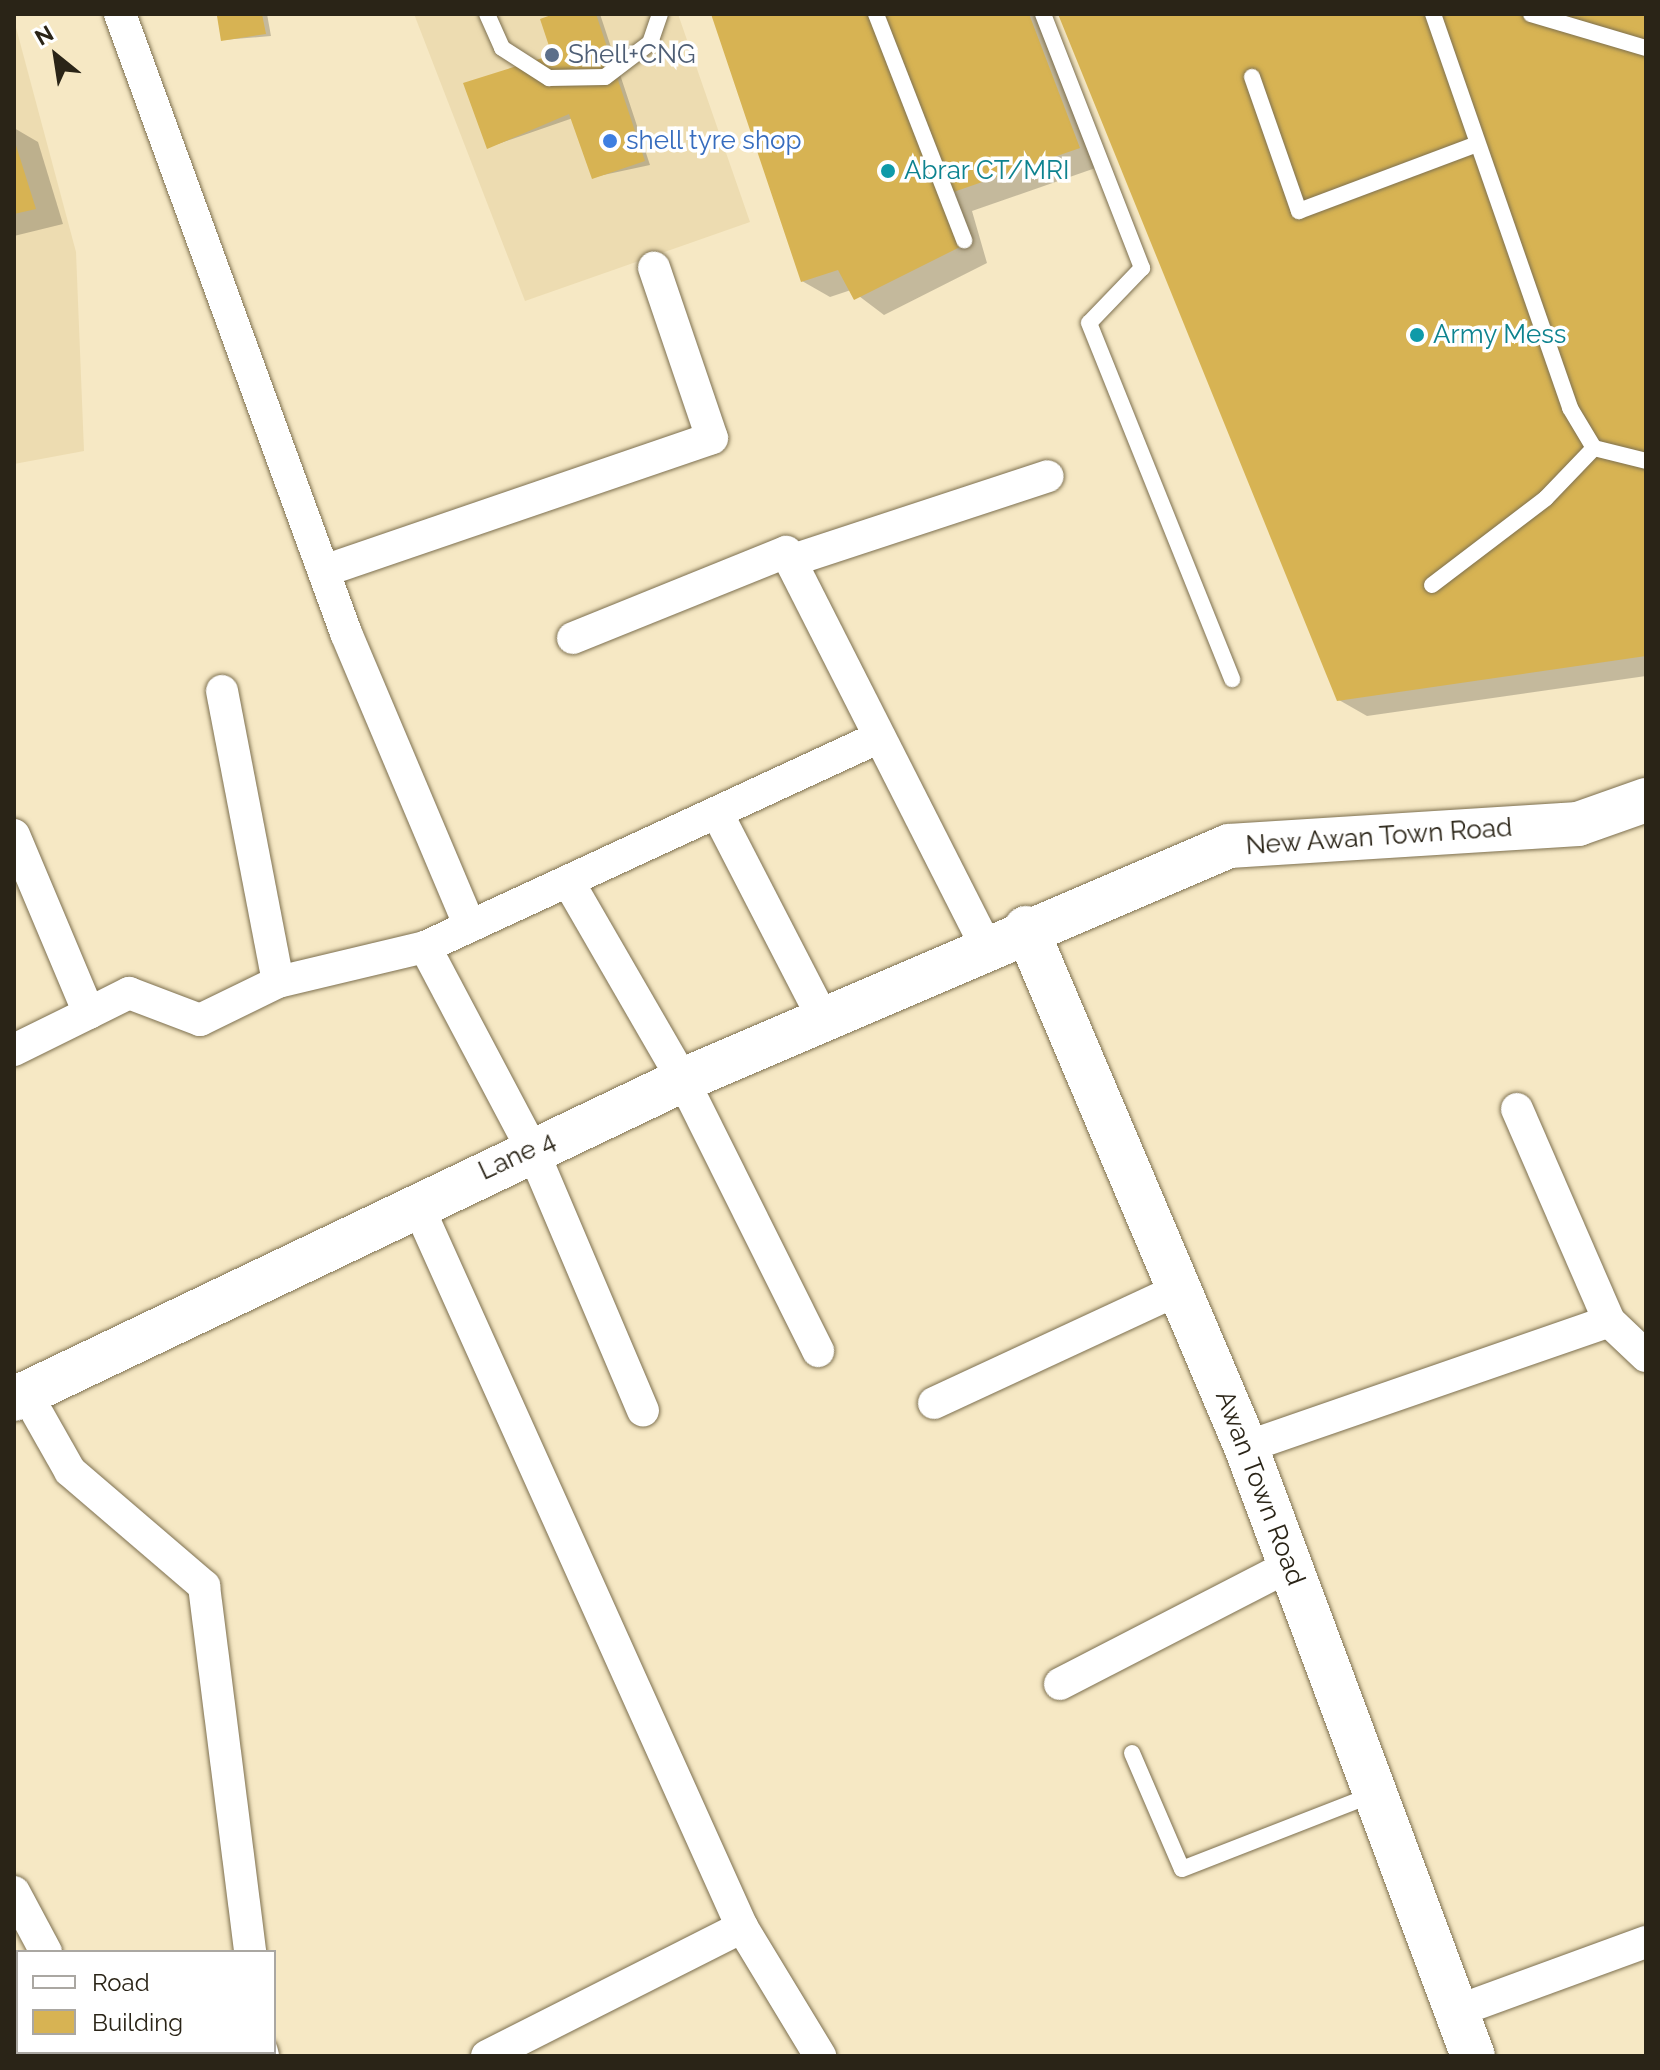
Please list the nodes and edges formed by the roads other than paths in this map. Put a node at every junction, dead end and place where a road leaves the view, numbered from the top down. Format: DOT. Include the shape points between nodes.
graph roads {
  1 [pos="120,14"];
  2 [pos="487,14"];
  3 [pos="660,14"];
  4 [pos="876,14"];
  5 [pos="1043,14"];
  6 [pos="1433,14"];
  7 [pos="1531,14"];
  8 [pos="1646,48"];
  9 [pos="1252,77"];
  10 [pos="1475,145"];
  11 [pos="964,240"];
  12 [pos="654,268"];
  13 [pos="1594,448"];
  14 [pos="1646,461"];
  15 [pos="1048,476"];
  16 [pos="793,560"];
  17 [pos="324,571"];
  18 [pos="1432,585"];
  19 [pos="573,638"];
  20 [pos="1232,679"];
  21 [pos="222,691"];
  22 [pos="878,738"];
  23 [pos="1646,800"];
  24 [pos="717,813"];
  25 [pos="14,835"];
  26 [pos="568,881"];
  27 [pos="470,926"];
  28 [pos="1026,928"];
  29 [pos="986,946"];
  30 [pos="425,947"];
  31 [pos="278,982"];
  32 [pos="89,1013"];
  33 [pos="823,1018"];
  34 [pos="14,1050"];
  35 [pos="683,1080"];
  36 [pos="1517,1109"];
  37 [pos="532,1149"];
  38 [pos="416,1202"];
  39 [pos="1180,1289"];
  40 [pos="1609,1321"];
  41 [pos="818,1351"];
  42 [pos="1646,1356"];
  43 [pos="21,1397"];
  44 [pos="934,1403"];
  45 [pos="643,1410"];
  46 [pos="1246,1447"];
  47 [pos="1291,1565"];
  48 [pos="1060,1684"];
  49 [pos="1132,1753"];
  50 [pos="1375,1794"];
  51 [pos="14,1892"];
  52 [pos="742,1927"];
  53 [pos="1646,1942"];
  54 [pos="45,1950"];
  55 [pos="250,1950"];
  56 [pos="1457,2011"];
  57 [pos="487,2056"];
  58 [pos="820,2056"];
  59 [pos="1473,2056"];
  1 -- 17 [label="street"];
  2 -- 3 [label="lane" via="502,48 549,78 605,77 650,43"];
  4 -- 11 [label="lane"];
  5 -- 20 [label="lane" via="1142,268 1089,323"];
  6 -- 10 [label="lane"];
  7 -- 8 [label="lane"];
  9 -- 10 [label="lane" via="1299,211"];
  10 -- 13 [label="lane" via="1570,408"];
  12 -- 17 [label="street" via="712,438"];
  13 -- 14 [label="lane"];
  13 -- 18 [label="lane" via="1546,498"];
  15 -- 16 [label="street"];
  16 -- 19 [label="street" via="774,551"];
  16 -- 22 [label="street"];
  17 -- 27 [label="street"];
  21 -- 31 [label="street"];
  22 -- 24 [label="street"];
  22 -- 29 [label="street"];
  23 -- 28 [label="street, New Awan Town Road" via="1578,824 1229,846"];
  24 -- 26 [label="street"];
  24 -- 33 [label="street"];
  25 -- 32 [label="street"];
  26 -- 27 [label="street"];
  26 -- 35 [label="street"];
  27 -- 30 [label="street"];
  28 -- 29 [label="street, Lane 4"];
  28 -- 39 [label="street, Awan Town Road"];
  29 -- 33 [label="street, Lane 4"];
  30 -- 31 [label="street"];
  30 -- 37 [label="street"];
  31 -- 32 [label="street" via="200,1020 129,993"];
  32 -- 34 [label="street"];
  33 -- 35 [label="street, Lane 4"];
  35 -- 37 [label="street, Lane 4"];
  35 -- 41 [label="street"];
  36 -- 40 [label="street"];
  37 -- 38 [label="street, Lane 4"];
  37 -- 45 [label="street"];
  38 -- 43 [label="street, Lane 4"];
  38 -- 52 [label="street"];
  39 -- 44 [label="street"];
  39 -- 46 [label="street, Awan Town Road"];
  40 -- 42 [label="street"];
  40 -- 46 [label="street"];
  43 -- 55 [label="street" via="70,1471 204,1586"];
  46 -- 47 [label="street, Awan Town Road"];
  47 -- 48 [label="street"];
  47 -- 50 [label="street, Awan Town Road"];
  49 -- 50 [label="lane" via="1182,1869"];
  50 -- 56 [label="street, Awan Town Road"];
  51 -- 54 [label="street"];
  52 -- 57 [label="street"];
  52 -- 58 [label="street"];
  53 -- 56 [label="street"];
  56 -- 59 [label="street, Awan Town Road"];
}
